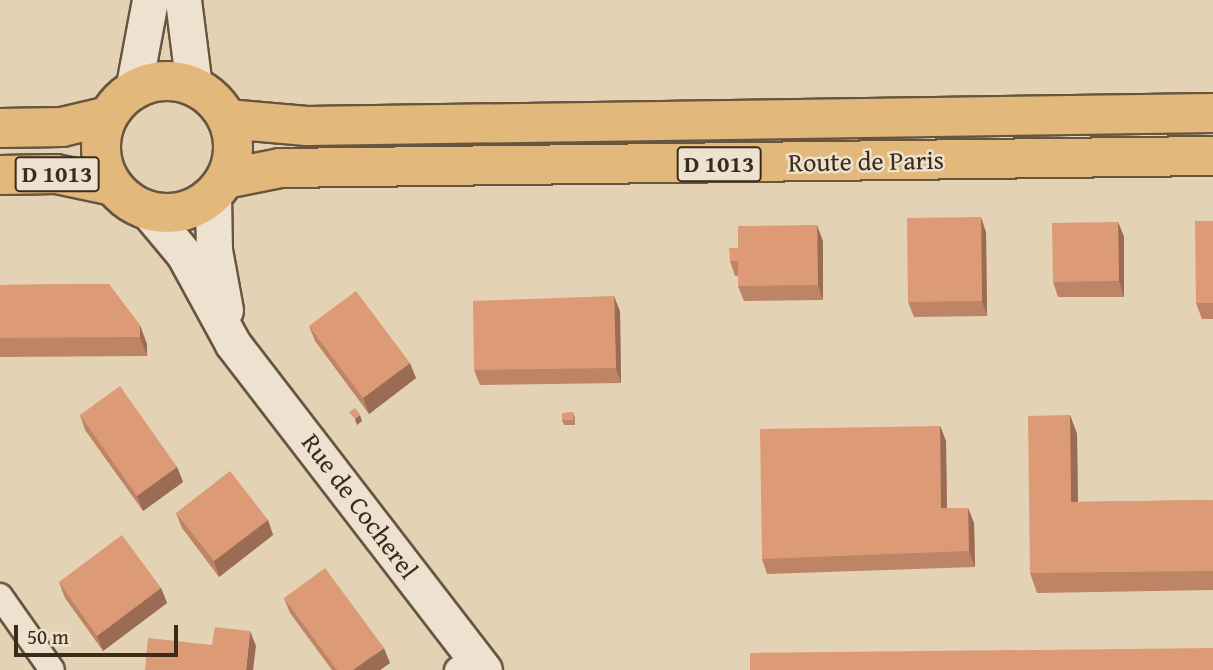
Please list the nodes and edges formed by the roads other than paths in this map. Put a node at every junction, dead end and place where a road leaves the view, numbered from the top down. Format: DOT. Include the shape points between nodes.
graph roads {
  1 [pos="150,0"];
  2 [pos="183,0"];
  3 [pos="194,87"];
  4 [pos="120,103"];
  5 [pos="1213,113"];
  6 [pos="227,119"];
  7 [pos="0,128"];
  8 [pos="1213,156"];
  9 [pos="0,175"];
  10 [pos="113,186"];
  11 [pos="220,187"];
  12 [pos="149,211"];
  13 [pos="233,344"];
  14 [pos="0,596"];
  15 [pos="472,666"];
  16 [pos="52,670"];
  1 -- 4 [label="street"];
  2 -- 3 [label="street"];
  3 -- 4 [label="main road" via="163,81"];
  3 -- 6 [label="main road"];
  4 -- 7 [label="main road, D 1013" via="62,127"];
  4 -- 10 [label="main road" via="101,152"];
  5 -- 6 [label="main road, Route de Paris / D 1013" via="307,125"];
  6 -- 11 [label="main road" via="232,159"];
  8 -- 11 [label="main road, Route de Paris / D 1013" via="280,168"];
  9 -- 10 [label="main road, D 1013" via="57,174"];
  10 -- 12 [label="main road"];
  11 -- 12 [label="main road" via="183,212"];
  11 -- 13 [label="street, Rue de Cocherel" via="216,275"];
  12 -- 13 [label="street, Rue de Cocherel" via="184,254"];
  13 -- 15 [label="street, Rue de Cocherel"];
  14 -- 16 [label="street"];
}
